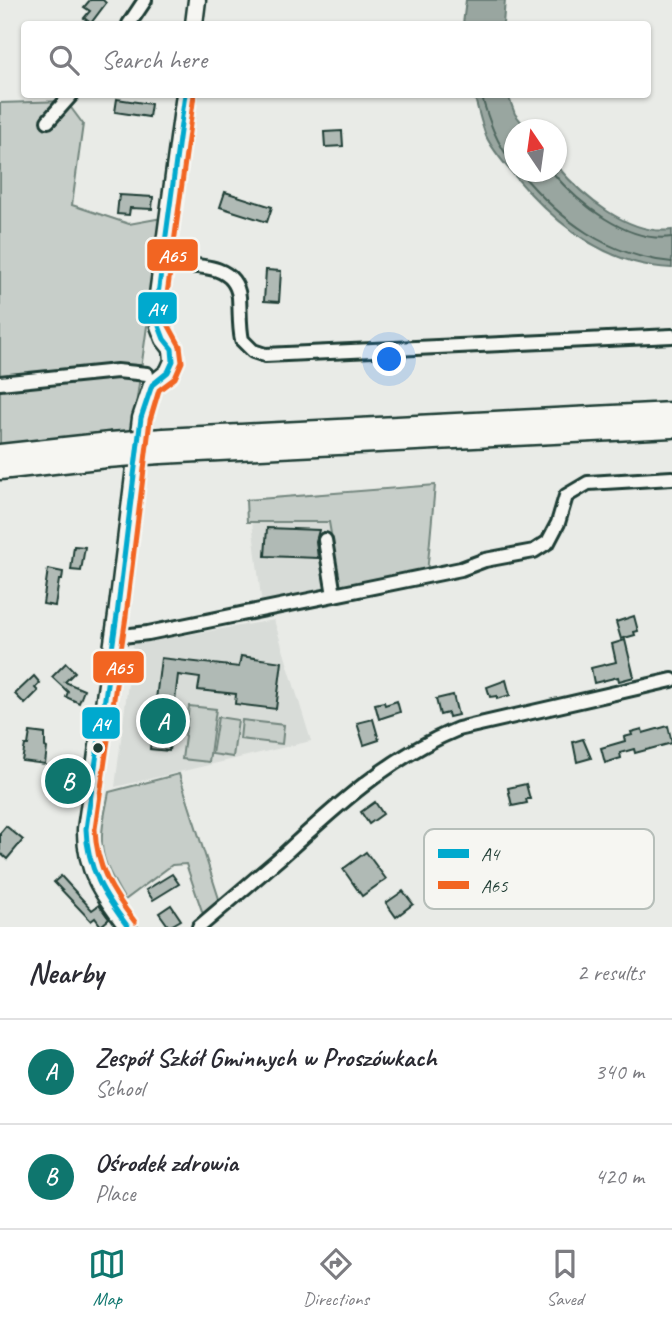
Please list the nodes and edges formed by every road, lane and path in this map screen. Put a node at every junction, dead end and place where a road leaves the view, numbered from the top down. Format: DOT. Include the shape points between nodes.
graph roads {
  1 [pos="145,0"];
  2 [pos="197,0"];
  3 [pos="131,21"];
  4 [pos="194,21"];
  5 [pos="68,98"];
  6 [pos="184,98"];
  7 [pos="48,121"];
  8 [pos="163,264"];
  9 [pos="672,335"];
  10 [pos="147,374"];
  11 [pos="0,383"];
  12 [pos="672,412"];
  13 [pos="672,428"];
  14 [pos="162,446"];
  15 [pos="108,450"];
  16 [pos="0,454"];
  17 [pos="0,470"];
  18 [pos="672,478"];
  19 [pos="325,540"];
  20 [pos="338,595"];
  21 [pos="114,637"];
  22 [pos="672,680"];
  23 [pos="128,927"];
  24 [pos="200,927"];
  1 -- 3 [label="street"];
  2 -- 4 [label="main road"];
  5 -- 7 [label="street"];
  6 -- 8 [label="main road"];
  8 -- 9 [label="street" via="209,268 234,279 242,340 265,355"];
  8 -- 21 [label="main road" via="157,302 159,327 172,349 173,361 169,372 152,386 141,418"];
  10 -- 11 [label="street" via="117,371"];
  12 -- 14 [label="highway"];
  13 -- 14 [label="highway"];
  14 -- 15 [label="highway, bridge"];
  15 -- 16 [label="highway"];
  15 -- 17 [label="highway"];
  18 -- 20 [label="street" via="588,483 566,496 548,542 534,551"];
  19 -- 20 [label="street"];
  20 -- 21 [label="street"];
  21 -- 23 [label="main road" via="86,842 91,870"];
  22 -- 24 [label="street" via="458,729 435,739 397,760 335,808"];
}
